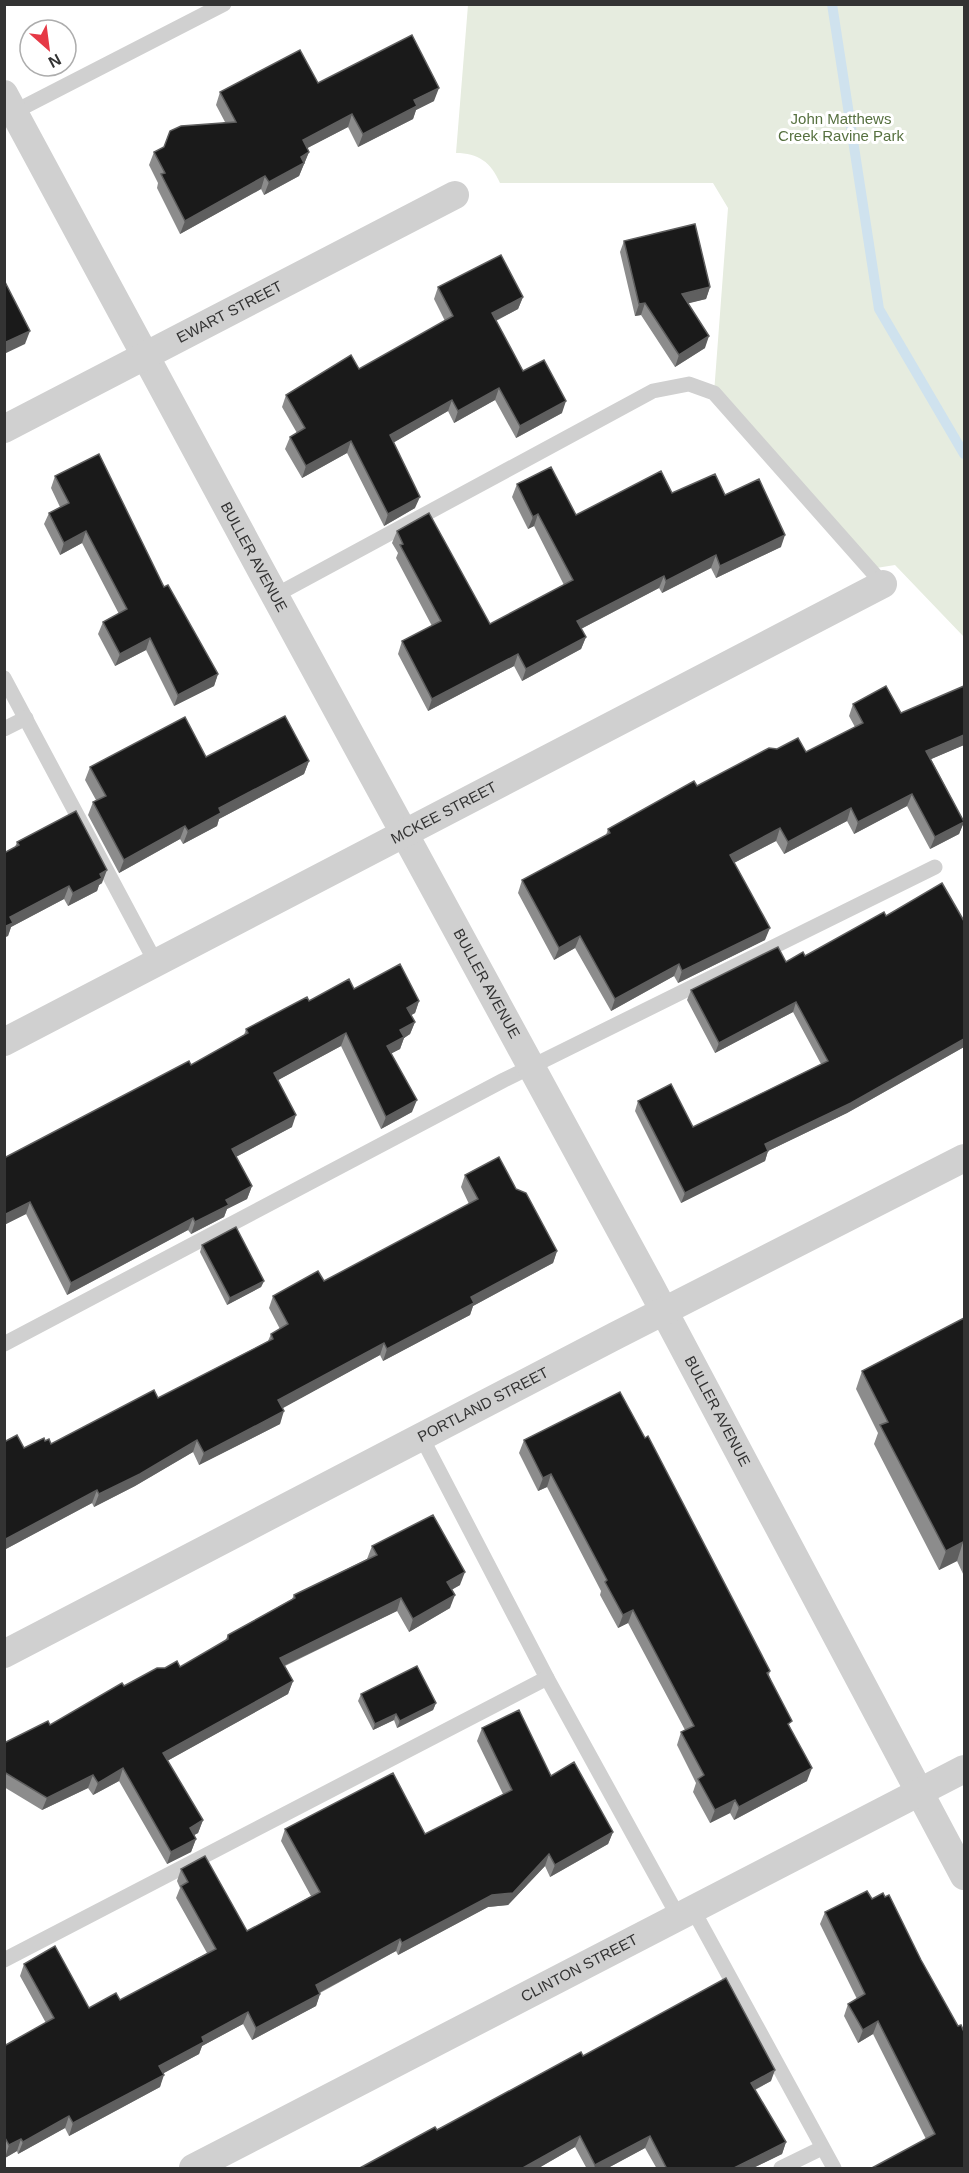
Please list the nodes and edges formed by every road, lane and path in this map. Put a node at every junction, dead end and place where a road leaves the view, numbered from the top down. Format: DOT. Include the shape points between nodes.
graph roads {
  1 [pos="224,4"];
  2 [pos="9,103"];
  3 [pos="455,195"];
  4 [pos="146,356"];
  5 [pos="4,429"];
  6 [pos="883,584"];
  7 [pos="273,596"];
  8 [pos="4,678"];
  9 [pos="26,718"];
  10 [pos="4,729"];
  11 [pos="405,833"];
  12 [pos="935,867"];
  13 [pos="156,963"];
  14 [pos="4,1042"];
  15 [pos="531,1066"];
  16 [pos="964,1158"];
  17 [pos="664,1312"];
  18 [pos="4,1344"];
  19 [pos="422,1438"];
  20 [pos="4,1654"];
  21 [pos="548,1678"];
  22 [pos="964,1769"];
  23 [pos="920,1791"];
  24 [pos="964,1876"];
  25 [pos="685,1912"];
  26 [pos="4,1960"];
  27 [pos="822,2148"];
  28 [pos="193,2169"];
  29 [pos="781,2169"];
  30 [pos="834,2169"];
  1 -- 2 [label="lane"];
  2 -- 4 [label="street, BULLER AVENUE"];
  3 -- 4 [label="street, EWART STREET"];
  4 -- 5 [label="street, EWART STREET"];
  4 -- 7 [label="street, BULLER AVENUE"];
  6 -- 7 [label="lane" via="714,393 689,384 653,391"];
  6 -- 11 [label="street, MCKEE STREET"];
  7 -- 11 [label="street, BULLER AVENUE"];
  8 -- 9 [label="lane"];
  9 -- 10 [label="lane"];
  9 -- 13 [label="lane"];
  11 -- 13 [label="street, MCKEE STREET"];
  11 -- 15 [label="street, BULLER AVENUE"];
  12 -- 15 [label="lane"];
  13 -- 14 [label="street, MCKEE STREET"];
  15 -- 17 [label="street, BULLER AVENUE"];
  15 -- 18 [label="lane"];
  16 -- 17 [label="street, PORTLAND STREET"];
  17 -- 19 [label="street, PORTLAND STREET"];
  17 -- 23 [label="street, BULLER AVENUE"];
  19 -- 20 [label="street, PORTLAND STREET"];
  19 -- 21 [label="lane"];
  21 -- 25 [label="lane"];
  21 -- 26 [label="lane"];
  22 -- 23 [label="street, CLINTON STREET"];
  23 -- 24 [label="street, BULLER AVENUE"];
  23 -- 25 [label="street, CLINTON STREET"];
  25 -- 27 [label="lane"];
  25 -- 28 [label="street, CLINTON STREET"];
  27 -- 29 [label="lane"];
  27 -- 30 [label="lane"];
}
